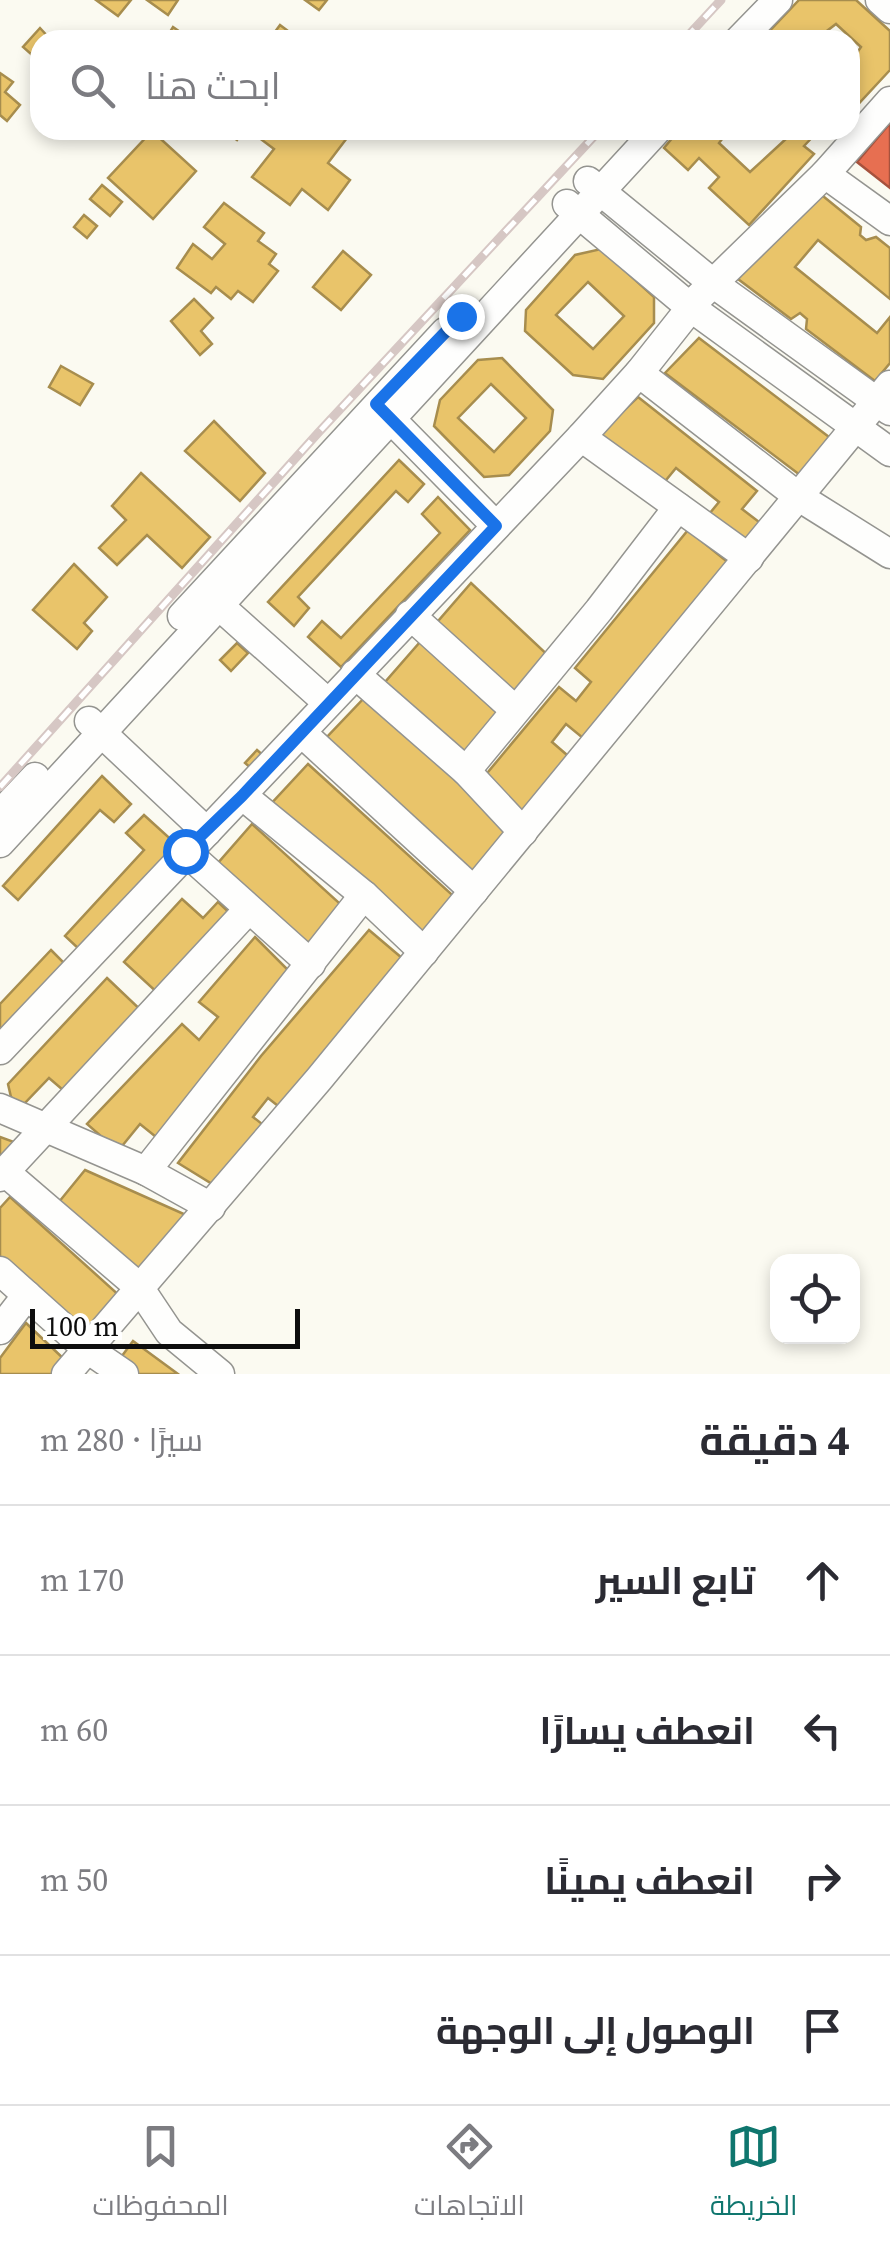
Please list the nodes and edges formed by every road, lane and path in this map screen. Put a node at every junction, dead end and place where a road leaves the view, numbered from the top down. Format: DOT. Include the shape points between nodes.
graph roads {
  1 [pos="754,0"];
  2 [pos="778,0"];
  3 [pos="880,0"];
  4 [pos="890,9"];
  5 [pos="726,30"];
  6 [pos="749,30"];
  7 [pos="888,106"];
  8 [pos="860,136"];
  9 [pos="627,140"];
  10 [pos="646,140"];
  11 [pos="856,140"];
  12 [pos="825,174"];
  13 [pos="594,185"];
  14 [pos="572,208"];
  15 [pos="890,222"];
  16 [pos="714,284"];
  17 [pos="690,308"];
  18 [pos="639,373"];
  19 [pos="885,399"];
  20 [pos="384,411"];
  21 [pos="853,430"];
  22 [pos="581,436"];
  23 [pos="890,452"];
  24 [pos="800,497"];
  25 [pos="678,507"];
  26 [pos="496,526"];
  27 [pos="890,554"];
  28 [pos="749,558"];
  29 [pos="212,598"];
  30 [pos="410,615"];
  31 [pos="355,674"];
  32 [pos="328,702"];
  33 [pos="515,710"];
  34 [pos="95,726"];
  35 [pos="302,733"];
  36 [pos="466,771"];
  37 [pos="242,796"];
  38 [pos="0,814"];
  39 [pos="207,832"];
  40 [pos="523,832"];
  41 [pos="0,843"];
  42 [pos="185,851"];
  43 [pos="474,891"];
  44 [pos="364,895"];
  45 [pos="247,911"];
  46 [pos="424,952"];
  47 [pos="311,964"];
  48 [pos="0,1050"];
  49 [pos="0,1108"];
  50 [pos="45,1129"];
  51 [pos="146,1171"];
  52 [pos="2,1175"];
  53 [pos="211,1207"];
  54 [pos="0,1270"];
  55 [pos="139,1287"];
  56 [pos="27,1295"];
  57 [pos="0,1330"];
  58 [pos="86,1348"];
  59 [pos="66,1374"];
  60 [pos="124,1374"];
  61 [pos="220,1374"];
  1 -- 5 [label="street"];
  2 -- 6 [label="street"];
  3 -- 4 [label="street"];
  7 -- 8 [label="street"];
  9 -- 13 [label="street"];
  10 -- 13 [label="street"];
  11 -- 12 [label="street"];
  12 -- 15 [label="street"];
  12 -- 16 [label="street"];
  13 -- 14 [label="street"];
  13 -- 16 [label="street"];
  14 -- 17 [label="street"];
  14 -- 20 [label="street"];
  16 -- 17 [label="street"];
  16 -- 19 [label="street"];
  17 -- 18 [label="street"];
  17 -- 21 [label="street"];
  18 -- 22 [label="street"];
  18 -- 24 [label="street"];
  19 -- 21 [label="street"];
  20 -- 26 [label="street"];
  20 -- 29 [label="street"];
  21 -- 23 [label="street"];
  21 -- 24 [label="street"];
  22 -- 25 [label="street"];
  22 -- 26 [label="street"];
  24 -- 27 [label="street"];
  24 -- 28 [label="street"];
  25 -- 28 [label="street"];
  25 -- 33 [label="street"];
  26 -- 30 [label="street"];
  28 -- 40 [label="street"];
  29 -- 32 [label="street"];
  29 -- 34 [label="street"];
  30 -- 31 [label="street"];
  30 -- 33 [label="street"];
  31 -- 32 [label="street"];
  31 -- 36 [label="street"];
  32 -- 35 [label="street"];
  33 -- 36 [label="street"];
  34 -- 38 [label="street"];
  34 -- 39 [label="street"];
  34 -- 41 [label="street"];
  35 -- 37 [label="street"];
  35 -- 43 [label="street"];
  36 -- 40 [label="street"];
  37 -- 39 [label="street"];
  37 -- 44 [label="street"];
  39 -- 42 [label="street"];
  40 -- 43 [label="street"];
  42 -- 45 [label="street"];
  42 -- 48 [label="street"];
  43 -- 46 [label="street"];
  44 -- 46 [label="street"];
  44 -- 47 [label="street"];
  45 -- 47 [label="street"];
  45 -- 50 [label="street"];
  46 -- 53 [label="street"];
  47 -- 51 [label="street"];
  49 -- 50 [label="street"];
  50 -- 51 [label="street"];
  50 -- 52 [label="street"];
  51 -- 53 [label="street"];
  52 -- 55 [label="street"];
  53 -- 55 [label="street"];
  54 -- 56 [label="street"];
  55 -- 58 [label="street"];
  55 -- 61 [label="street" via="169,1332"];
  56 -- 57 [label="street"];
  56 -- 58 [label="street"];
  58 -- 59 [label="street"];
  58 -- 60 [label="street"];
}
